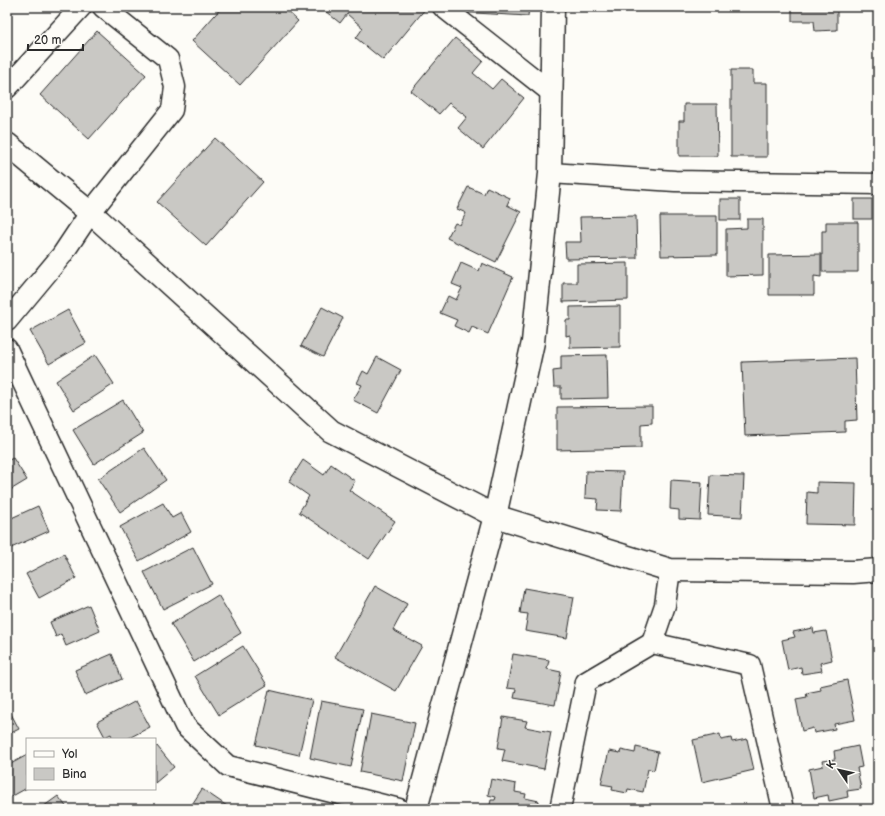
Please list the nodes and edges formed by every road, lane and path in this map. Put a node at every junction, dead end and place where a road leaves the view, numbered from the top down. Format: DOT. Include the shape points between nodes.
graph roads {
  1 [pos="81,7"];
  2 [pos="103,7"];
  3 [pos="443,7"];
  4 [pos="553,7"];
  5 [pos="7,88"];
  6 [pos="552,93"];
  7 [pos="7,144"];
  8 [pos="550,173"];
  9 [pos="878,184"];
  10 [pos="90,213"];
  11 [pos="7,321"];
  12 [pos="7,349"];
  13 [pos="495,516"];
  14 [pos="670,570"];
  15 [pos="877,573"];
  16 [pos="652,642"];
  17 [pos="399,809"];
  18 [pos="416,809"];
  19 [pos="560,809"];
  20 [pos="783,809"];
  1 -- 5 [label="street"];
  2 -- 10 [label="street" via="168,59 175,87 172,110"];
  3 -- 6 [label="street"];
  4 -- 6 [label="street"];
  6 -- 8 [label="street"];
  7 -- 10 [label="street"];
  8 -- 9 [label="street" via="675,181"];
  8 -- 13 [label="street" via="533,342"];
  10 -- 11 [label="street" via="62,254"];
  10 -- 13 [label="street" via="331,431"];
  12 -- 17 [label="street" via="185,726 228,766"];
  13 -- 14 [label="street"];
  13 -- 18 [label="street"];
  14 -- 15 [label="street"];
  14 -- 16 [label="street" via="665,605"];
  16 -- 19 [label="street" via="586,682"];
  16 -- 20 [label="street" via="750,665"];
}
